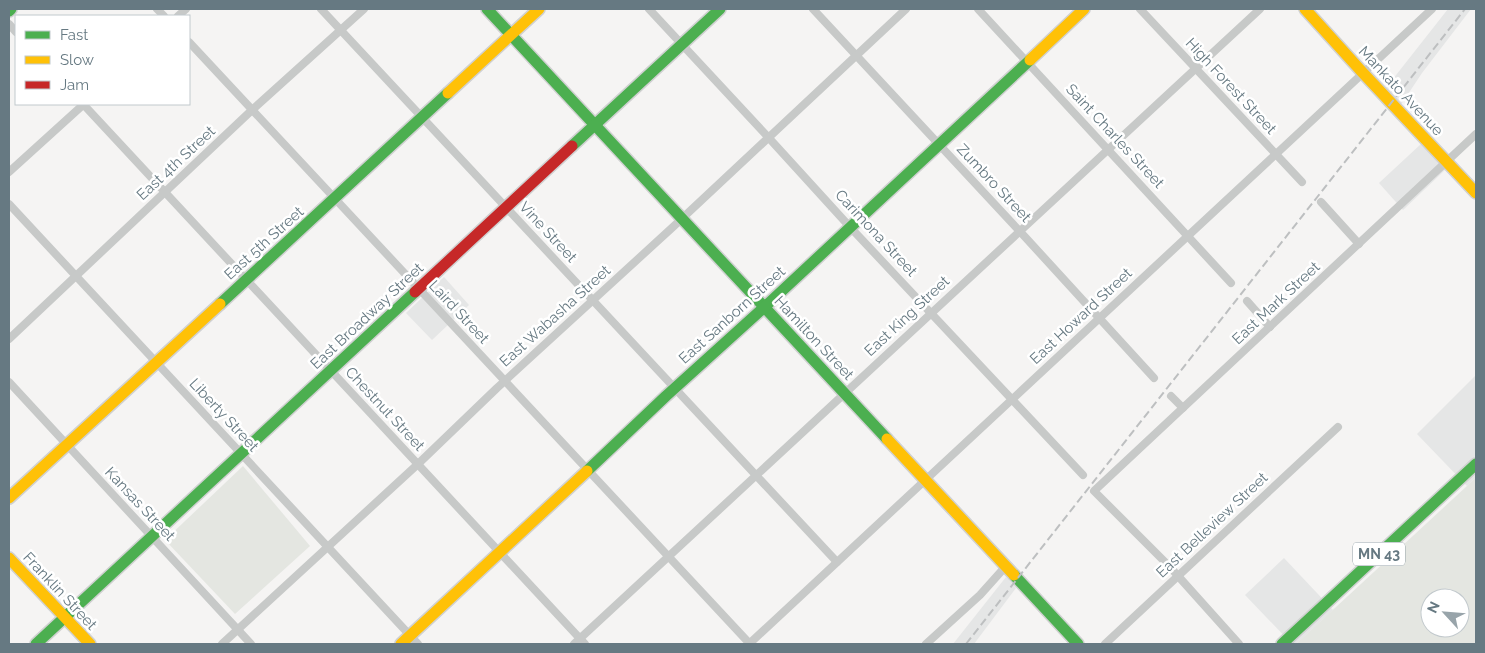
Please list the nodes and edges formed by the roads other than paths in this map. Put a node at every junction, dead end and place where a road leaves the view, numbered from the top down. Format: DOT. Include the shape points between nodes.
graph roads {
  1 [pos="322,9"];
  2 [pos="364,9"];
  3 [pos="487,9"];
  4 [pos="539,9"];
  5 [pos="649,9"];
  6 [pos="720,9"];
  7 [pos="813,9"];
  8 [pos="906,9"];
  9 [pos="978,9"];
  10 [pos="1084,9"];
  11 [pos="1140,9"];
  12 [pos="1260,9"];
  13 [pos="1305,9"];
  14 [pos="1432,9"];
  15 [pos="341,30"];
  16 [pos="511,35"];
  17 [pos="190,43"];
  18 [pos="681,45"];
  19 [pos="856,55"];
  20 [pos="1028,61"];
  21 [pos="1196,68"];
  22 [pos="1363,73"];
  23 [pos="82,105"];
  24 [pos="84,105"];
  25 [pos="252,110"];
  26 [pos="422,117"];
  27 [pos="595,125"];
  28 [pos="1476,134"];
  29 [pos="768,137"];
  30 [pos="939,145"];
  31 [pos="1108,149"];
  32 [pos="1276,154"];
  33 [pos="1447,162"];
  34 [pos="9,172"];
  35 [pos="1302,182"];
  36 [pos="166,193"];
  37 [pos="1476,193"];
  38 [pos="335,199"];
  39 [pos="1321,202"];
  40 [pos="9,204"];
  41 [pos="506,207"];
  42 [pos="682,219"];
  43 [pos="850,227"];
  44 [pos="1019,231"];
  45 [pos="1188,236"];
  46 [pos="1359,244"];
  47 [pos="76,276"];
  48 [pos="246,279"];
  49 [pos="1231,284"];
  50 [pos="418,289"];
  51 [pos="593,300"];
  52 [pos="1247,302"];
  53 [pos="764,307"];
  54 [pos="932,313"];
  55 [pos="1100,318"];
  56 [pos="1270,327"];
  57 [pos="9,339"];
  58 [pos="157,363"];
  59 [pos="330,370"];
  60 [pos="1154,378"];
  61 [pos="504,381"];
  62 [pos="9,382"];
  63 [pos="674,388"];
  64 [pos="845,393"];
  65 [pos="1171,396"];
  66 [pos="1012,400"];
  67 [pos="1183,408"];
  68 [pos="1338,427"];
  69 [pos="66,444"];
  70 [pos="241,454"];
  71 [pos="418,464"];
  72 [pos="1476,464"];
  73 [pos="588,470"];
  74 [pos="1083,475"];
  75 [pos="756,476"];
  76 [pos="925,480"];
  77 [pos="9,498"];
  78 [pos="152,536"];
  79 [pos="328,547"];
  80 [pos="500,552"];
  81 [pos="668,557"];
  82 [pos="9,558"];
  83 [pos="837,562"];
  84 [pos="1006,566"];
  85 [pos="1178,576"];
  86 [pos="65,617"];
  87 [pos="238,629"];
  88 [pos="415,640"];
  89 [pos="580,642"];
  90 [pos="36,644"];
  91 [pos="90,644"];
  92 [pos="222,644"];
  93 [pos="251,644"];
  94 [pos="401,644"];
  95 [pos="750,644"];
  96 [pos="926,644"];
  97 [pos="1078,644"];
  98 [pos="1105,644"];
  99 [pos="1239,644"];
  100 [pos="1282,644"];
  1 -- 15 [label="street, Vine Street"];
  2 -- 15 [label="street, East 4th Street"];
  3 -- 16 [label="street, Hamilton Street"];
  4 -- 16 [label="street, East 5th Street"];
  5 -- 18 [label="street, Carimona Street"];
  6 -- 18 [label="street, East Broadway Street"];
  7 -- 19 [label="street, Zumbro Street"];
  8 -- 19 [label="street, East Wabasha Street"];
  9 -- 20 [label="street, Saint Charles Street"];
  10 -- 20 [label="street, East Sanborn Street"];
  11 -- 21 [label="street, High Forest Street"];
  12 -- 21 [label="street, East King Street"];
  13 -- 22 [label="street, Mankato Avenue"];
  14 -- 22 [label="street, East Howard Street"];
  15 -- 25 [label="street, East 4th Street"];
  15 -- 26 [label="street, Vine Street"];
  16 -- 26 [label="street, East 5th Street"];
  16 -- 27 [label="street, Hamilton Street"];
  17 -- 25 [label="street, Laird Street"];
  18 -- 27 [label="street, East Broadway Street"];
  18 -- 29 [label="street, Carimona Street"];
  19 -- 29 [label="street, East Wabasha Street"];
  19 -- 30 [label="street, Zumbro Street"];
  20 -- 30 [label="street, East Sanborn Street"];
  20 -- 31 [label="street, Saint Charles Street"];
  21 -- 31 [label="street, East King Street"];
  21 -- 32 [label="street, High Forest Street"];
  22 -- 32 [label="street, East Howard Street"];
  22 -- 33 [label="street, Mankato Avenue"];
  23 -- 34 [label="street"];
  24 -- 36 [label="street, Chestnut Street"];
  25 -- 36 [label="street, East 4th Street"];
  25 -- 38 [label="street, Laird Street"];
  26 -- 38 [label="street, East 5th Street"];
  26 -- 41 [label="street, Vine Street"];
  27 -- 41 [label="street, East Broadway Street"];
  27 -- 42 [label="street, Hamilton Street"];
  28 -- 33 [label="street, East Mark Street"];
  29 -- 42 [label="street, East Wabasha Street"];
  29 -- 43 [label="street, Carimona Street"];
  30 -- 43 [label="street, East Sanborn Street"];
  30 -- 44 [label="street, Zumbro Street"];
  31 -- 44 [label="street, East King Street"];
  31 -- 45 [label="street, Saint Charles Street"];
  32 -- 35 [label="street, High Forest Street"];
  32 -- 45 [label="street, East Howard Street"];
  33 -- 37 [label="street, Mankato Avenue"];
  33 -- 46 [label="street, East Mark Street"];
  36 -- 47 [label="street, East 4th Street"];
  36 -- 48 [label="street, Chestnut Street"];
  38 -- 48 [label="street, East 5th Street"];
  38 -- 50 [label="street, Laird Street"];
  39 -- 46 [label="street"];
  40 -- 47 [label="street, Liberty Street"];
  41 -- 50 [label="street, East Broadway Street"];
  41 -- 51 [label="street, Vine Street"];
  42 -- 51 [label="street, East Wabasha Street"];
  42 -- 53 [label="street, Hamilton Street"];
  43 -- 53 [label="street, East Sanborn Street"];
  43 -- 54 [label="street, Carimona Street"];
  44 -- 54 [label="street, East King Street"];
  44 -- 55 [label="street, Zumbro Street"];
  45 -- 49 [label="street, Saint Charles Street"];
  45 -- 55 [label="street, East Howard Street"];
  46 -- 56 [label="street, East Mark Street"];
  47 -- 57 [label="street, East 4th Street"];
  47 -- 58 [label="street, Liberty Street"];
  48 -- 58 [label="street, East 5th Street"];
  48 -- 59 [label="street, Chestnut Street"];
  50 -- 59 [label="street, East Broadway Street"];
  50 -- 61 [label="street, Laird Street"];
  51 -- 61 [label="street, East Wabasha Street"];
  51 -- 63 [label="street, Vine Street"];
  52 -- 56 [label="street"];
  53 -- 63 [label="street, East Sanborn Street"];
  53 -- 64 [label="street, Hamilton Street"];
  54 -- 64 [label="street, East King Street"];
  54 -- 66 [label="street, Carimona Street"];
  55 -- 60 [label="street, Zumbro Street"];
  55 -- 66 [label="street, East Howard Street"];
  56 -- 67 [label="street, East Mark Street"];
  58 -- 69 [label="street, East 5th Street"];
  58 -- 70 [label="street, Liberty Street"];
  59 -- 70 [label="street, East Broadway Street"];
  59 -- 71 [label="street, Chestnut Street"];
  61 -- 71 [label="street, East Wabasha Street"];
  61 -- 73 [label="street, Laird Street"];
  62 -- 69 [label="street, Kansas Street"];
  63 -- 73 [label="street, East Sanborn Street"];
  63 -- 75 [label="street, Vine Street"];
  64 -- 75 [label="street, East King Street"];
  64 -- 76 [label="street, Hamilton Street"];
  65 -- 67 [label="street"];
  66 -- 74 [label="street, Carimona Street"];
  66 -- 76 [label="street, East Howard Street"];
  67 -- 85 [label="street, East Mark Street" via="1094,492"];
  68 -- 85 [label="street, East Belleview Street"];
  69 -- 77 [label="street, East 5th Street"];
  69 -- 78 [label="street, Kansas Street"];
  70 -- 78 [label="street, East Broadway Street"];
  70 -- 79 [label="street, Liberty Street"];
  71 -- 79 [label="street, East Wabasha Street"];
  71 -- 80 [label="street, Chestnut Street"];
  72 -- 100 [label="street, MN 43"];
  73 -- 80 [label="street, East Sanborn Street"];
  73 -- 81 [label="street, Laird Street"];
  75 -- 81 [label="street, East King Street"];
  75 -- 83 [label="street, Vine Street"];
  76 -- 83 [label="street, East Howard Street"];
  76 -- 84 [label="street, Hamilton Street"];
  78 -- 86 [label="street, East Broadway Street"];
  78 -- 87 [label="street, Kansas Street"];
  79 -- 87 [label="street, East Wabasha Street"];
  79 -- 88 [label="street, Liberty Street"];
  80 -- 88 [label="street, East Sanborn Street"];
  80 -- 89 [label="street, Chestnut Street"];
  81 -- 89 [label="street, East King Street"];
  81 -- 95 [label="street, Laird Street"];
  82 -- 86 [label="street, Franklin Street"];
  83 -- 95 [label="street, East Howard Street"];
  84 -- 96 [label="street" via="980,595"];
  84 -- 97 [label="street, Hamilton Street"];
  85 -- 98 [label="street, East Belleview Street"];
  85 -- 99 [label="street"];
  86 -- 90 [label="street, East Broadway Street"];
  86 -- 91 [label="street, Franklin Street"];
  87 -- 92 [label="street, East Wabasha Street"];
  87 -- 93 [label="street, Kansas Street"];
  88 -- 94 [label="street, East Sanborn Street"];
}
